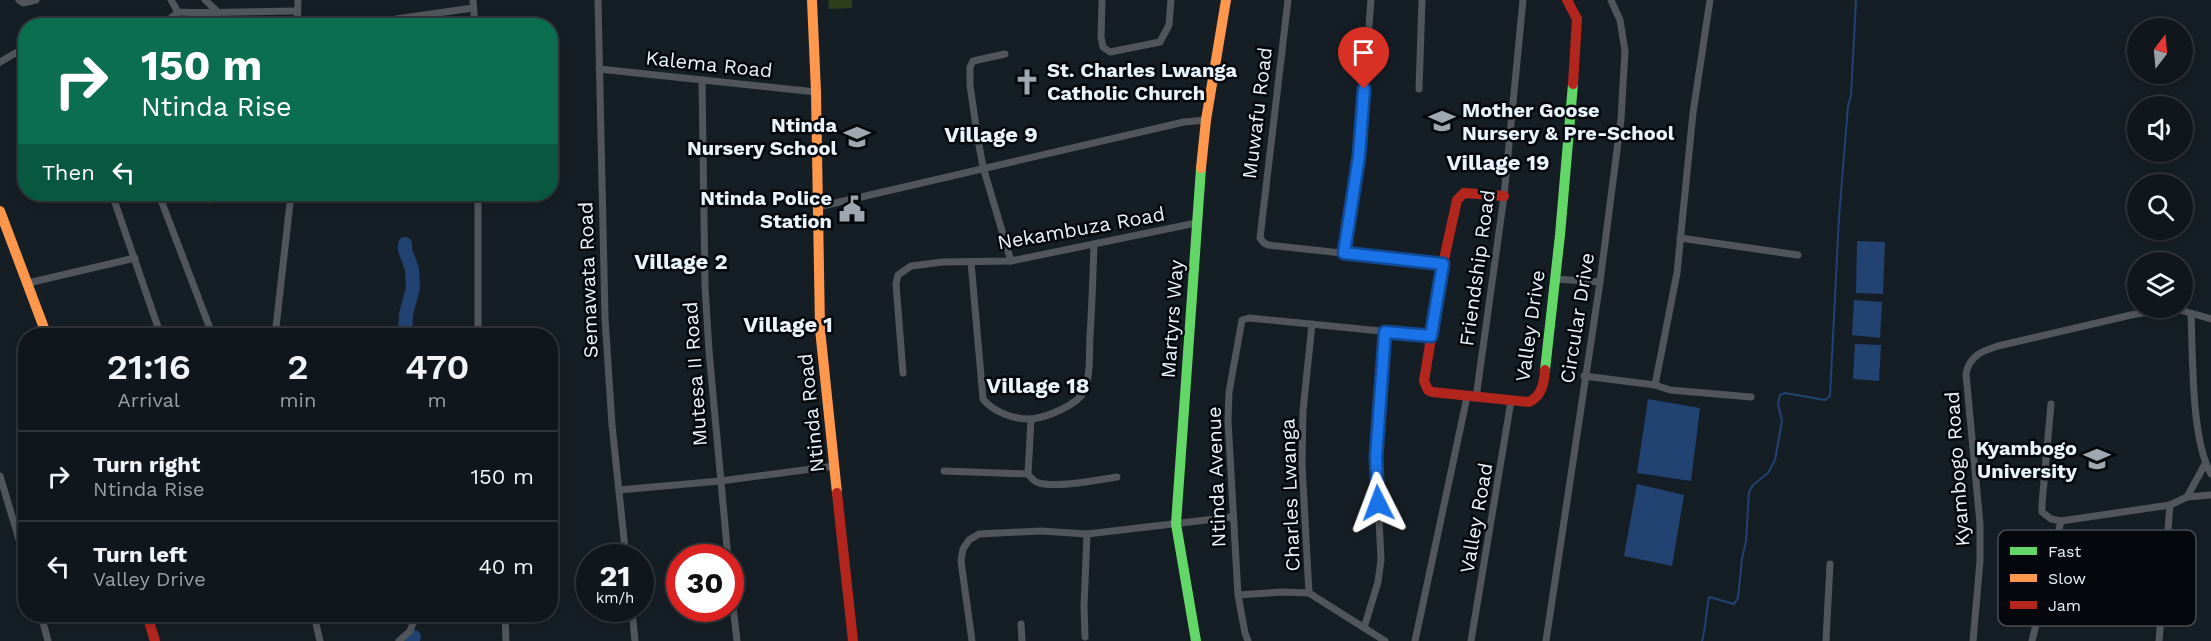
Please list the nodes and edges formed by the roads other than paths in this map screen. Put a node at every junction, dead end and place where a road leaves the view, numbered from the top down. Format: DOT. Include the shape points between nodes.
graph roads {
  1 [pos="19,0"];
  2 [pos="36,0"];
  3 [pos="171,0"];
  4 [pos="205,0"];
  5 [pos="298,0"];
  6 [pos="598,0"];
  7 [pos="812,0"];
  8 [pos="1102,0"];
  9 [pos="1171,0"];
  10 [pos="1226,0"];
  11 [pos="1288,0"];
  12 [pos="1371,0"];
  13 [pos="1422,0"];
  14 [pos="1523,0"];
  15 [pos="1567,0"];
  16 [pos="1611,0"];
  17 [pos="1710,0"];
  18 [pos="473,4"];
  19 [pos="298,10"];
  20 [pos="178,12"];
  21 [pos="219,13"];
  22 [pos="171,18"];
  23 [pos="298,18"];
  24 [pos="406,18"];
  25 [pos="18,52"];
  26 [pos="1005,54"];
  27 [pos="0,62"];
  28 [pos="600,69"];
  29 [pos="702,80"];
  30 [pos="1419,89"];
  31 [pos="816,92"];
  32 [pos="1206,120"];
  33 [pos="983,167"];
  34 [pos="1504,196"];
  35 [pos="115,201"];
  36 [pos="161,201"];
  37 [pos="290,201"];
  38 [pos="478,201"];
  39 [pos="818,207"];
  40 [pos="0,211"];
  41 [pos="1196,223"];
  42 [pos="1680,238"];
  43 [pos="1094,244"];
  44 [pos="1344,253"];
  45 [pos="1798,255"];
  46 [pos="135,258"];
  47 [pos="1011,261"];
  48 [pos="971,262"];
  49 [pos="1443,264"];
  50 [pos="1555,279"];
  51 [pos="1600,282"];
  52 [pos="28,283"];
  53 [pos="2193,314"];
  54 [pos="2127,316"];
  55 [pos="2191,318"];
  56 [pos="2211,319"];
  57 [pos="1312,324"];
  58 [pos="44,328"];
  59 [pos="157,328"];
  60 [pos="210,328"];
  61 [pos="276,328"];
  62 [pos="478,328"];
  63 [pos="1385,332"];
  64 [pos="1431,336"];
  65 [pos="903,373"];
  66 [pos="1584,376"];
  67 [pos="1655,385"];
  68 [pos="1471,397"];
  69 [pos="1751,397"];
  70 [pos="1511,401"];
  71 [pos="2051,404"];
  72 [pos="1031,419"];
  73 [pos="2205,464"];
  74 [pos="835,466"];
  75 [pos="944,471"];
  76 [pos="1028,474"];
  77 [pos="2211,474"];
  78 [pos="0,476"];
  79 [pos="1117,477"];
  80 [pos="720,481"];
  81 [pos="619,490"];
  82 [pos="2211,495"];
  83 [pos="2187,498"];
  84 [pos="2170,506"];
  85 [pos="1232,517"];
  86 [pos="2061,521"];
  87 [pos="1176,524"];
  88 [pos="2059,530"];
  89 [pos="2168,530"];
  90 [pos="1087,534"];
  91 [pos="18,536"];
  92 [pos="625,544"];
  93 [pos="727,544"];
  94 [pos="1830,564"];
  95 [pos="1309,593"];
  96 [pos="1239,595"];
  97 [pos="43,622"];
  98 [pos="149,622"];
  99 [pos="316,622"];
  100 [pos="413,622"];
  101 [pos="505,622"];
  102 [pos="633,622"];
  103 [pos="735,622"];
  104 [pos="1021,624"];
  105 [pos="2035,626"];
  106 [pos="2160,626"];
  107 [pos="1364,628"];
  108 [pos="1085,637"];
  109 [pos="48,641"];
  110 [pos="155,641"];
  111 [pos="321,641"];
  112 [pos="399,641"];
  113 [pos="506,641"];
  114 [pos="635,641"];
  115 [pos="737,641"];
  116 [pos="853,641"];
  117 [pos="972,641"];
  118 [pos="1022,641"];
  119 [pos="1196,641"];
  120 [pos="1248,641"];
  121 [pos="1385,641"];
  122 [pos="1415,641"];
  123 [pos="1471,641"];
  124 [pos="1546,641"];
  125 [pos="1826,641"];
  126 [pos="1973,641"];
  127 [pos="2031,641"];
  128 [pos="2159,641"];
  1 -- 2 [label="street"];
  3 -- 20 [label="street"];
  4 -- 21 [label="street"];
  5 -- 19 [label="street"];
  6 -- 28 [label="street, Semawata Road"];
  7 -- 31 [label="street, Ntinda Road"];
  8 -- 9 [label="street" via="1101,37 1103,47 1110,52 1160,42 1169,25"];
  10 -- 32 [label="street, Martyrs Way"];
  11 -- 44 [label="street, Muwafu Road" via="1260,238 1268,245"];
  12 -- 44 [label="street" via="1359,156"];
  13 -- 30 [label="street"];
  14 -- 34 [label="street, Friendship Road"];
  15 -- 50 [label="street, Valley Drive" via="1577,19"];
  16 -- 51 [label="street, Circular Drive" via="1620,20 1625,51 1616,166"];
  17 -- 42 [label="street"];
  18 -- 24 [label="street"];
  19 -- 21 [label="street"];
  19 -- 23 [label="street"];
  20 -- 21 [label="street"];
  20 -- 22 [label="street"];
  25 -- 27 [label="street"];
  26 -- 33 [label="street" via="979,59 970,67"];
  28 -- 29 [label="street, Kalema Road"];
  28 -- 81 [label="street, Semawata Road" via="605,318"];
  29 -- 31 [label="street, Kalema Road"];
  29 -- 80 [label="street, Mutesa II Road" via="704,262"];
  31 -- 39 [label="street, Ntinda Road"];
  32 -- 33 [label="street"];
  32 -- 41 [label="street, Martyrs Way"];
  33 -- 39 [label="street"];
  33 -- 47 [label="street"];
  34 -- 49 [label="street, Valley Drive" via="1459,196"];
  34 -- 68 [label="street, Friendship Road"];
  35 -- 46 [label="street"];
  36 -- 60 [label="street"];
  37 -- 61 [label="street"];
  38 -- 62 [label="street"];
  39 -- 74 [label="street, Ntinda Road" via="820,329"];
  40 -- 52 [label="street"];
  41 -- 43 [label="street, Nekambuza Road"];
  41 -- 87 [label="street, Martyrs Way"];
  42 -- 45 [label="street"];
  42 -- 67 [label="street"];
  43 -- 47 [label="street, Nekambuza Road"];
  43 -- 72 [label="street" via="1089,371 1084,392 1052,414"];
  44 -- 49 [label="street"];
  46 -- 52 [label="street"];
  46 -- 59 [label="street"];
  47 -- 48 [label="street, Nekambuza Road"];
  48 -- 65 [label="street, Nekambuza Road" via="911,266 898,275"];
  48 -- 72 [label="street" via="983,399 1003,414"];
  49 -- 64 [label="street, Valley Drive"];
  50 -- 51 [label="street"];
  50 -- 70 [label="street, Valley Drive" via="1544,383 1534,400"];
  51 -- 66 [label="street, Circular Drive"];
  52 -- 58 [label="street"];
  53 -- 56 [label="street, Kyambogo Road"];
  54 -- 126 [label="street, Kyambogo Road" via="1982,352 1970,360 1966,374 1980,524"];
  55 -- 73 [label="street" via="2198,431"];
  57 -- 63 [label="street"];
  57 -- 85 [label="street, Ntinda Avenue" via="1249,318 1239,326 1229,393"];
  57 -- 95 [label="street, Charles Lwanga" via="1302,464"];
  63 -- 64 [label="street"];
  63 -- 107 [label="street" via="1376,457 1381,560"];
  64 -- 68 [label="street, Valley Drive" via="1425,386 1438,394"];
  66 -- 67 [label="street"];
  66 -- 124 [label="street, Circular Drive"];
  67 -- 69 [label="street" via="1670,390"];
  68 -- 70 [label="street, Valley Drive"];
  68 -- 122 [label="street, Friendship Road"];
  70 -- 123 [label="street, Valley Road"];
  71 -- 86 [label="street" via="2042,512"];
  72 -- 76 [label="street"];
  73 -- 77 [label="street"];
  73 -- 83 [label="street"];
  74 -- 80 [label="street"];
  74 -- 116 [label="street, Ntinda Road"];
  75 -- 76 [label="street"];
  76 -- 79 [label="street" via="1040,484"];
  78 -- 91 [label="street"];
  80 -- 81 [label="street"];
  80 -- 93 [label="street, Mutesa II Road"];
  81 -- 92 [label="street, Semawata Road"];
  82 -- 83 [label="street"];
  83 -- 84 [label="street"];
  84 -- 86 [label="street"];
  84 -- 89 [label="street"];
  85 -- 87 [label="street"];
  85 -- 96 [label="street, Ntinda Avenue"];
  86 -- 88 [label="street"];
  87 -- 90 [label="street"];
  87 -- 119 [label="street, Martyrs Way"];
  90 -- 108 [label="street"];
  90 -- 117 [label="street" via="997,532 979,534 969,540 963,549 961,574"];
  94 -- 125 [label="street"];
  95 -- 96 [label="street"];
  95 -- 107 [label="street"];
  96 -- 120 [label="street, Ntinda Avenue"];
  97 -- 109 [label="street"];
  98 -- 110 [label="street"];
  99 -- 111 [label="street"];
  100 -- 112 [label="street"];
  101 -- 113 [label="street"];
  102 -- 114 [label="street"];
  103 -- 115 [label="street"];
  104 -- 118 [label="street"];
  105 -- 127 [label="street"];
  106 -- 128 [label="street"];
  107 -- 121 [label="street"];
}
